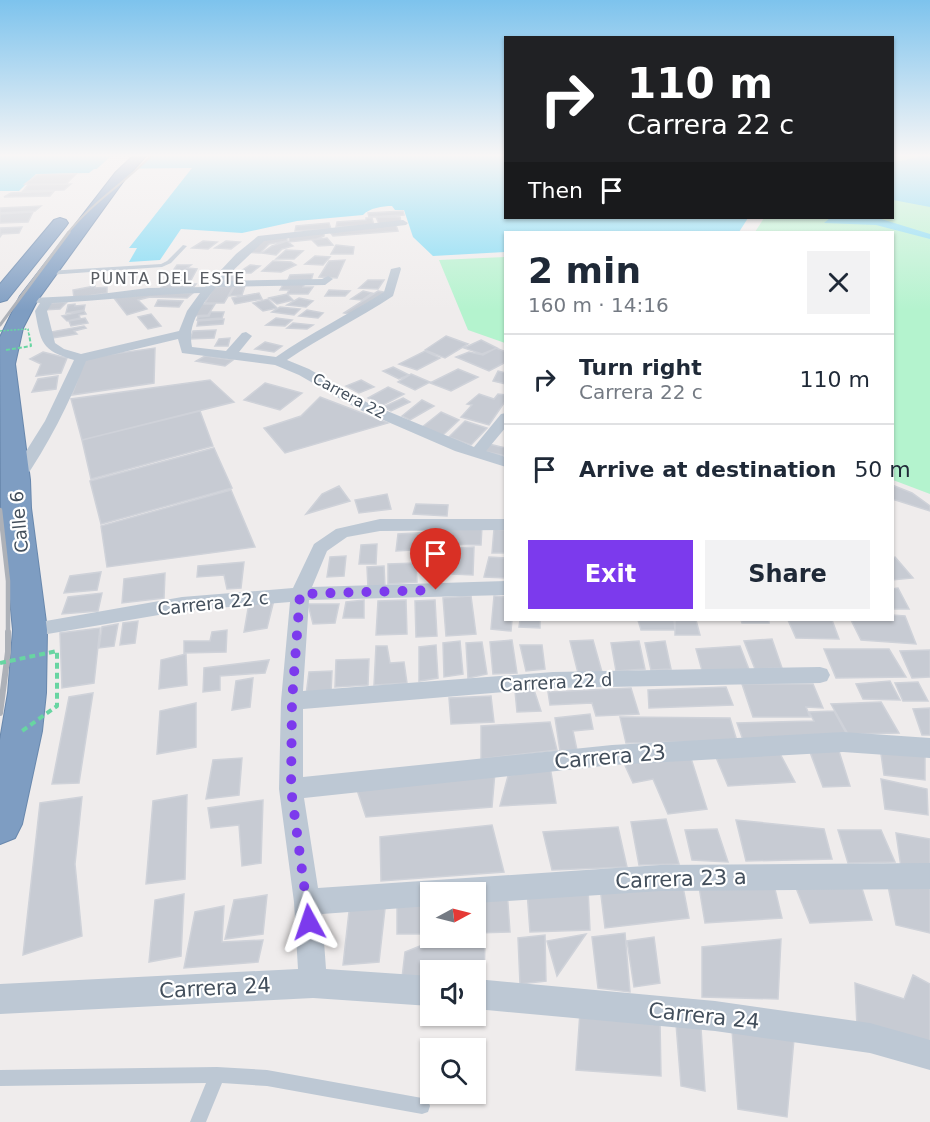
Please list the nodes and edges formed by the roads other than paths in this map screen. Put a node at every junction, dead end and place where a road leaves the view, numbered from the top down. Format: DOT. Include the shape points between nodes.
graph roads {
  1 [pos="87,206"];
  2 [pos="71,210"];
  3 [pos="403,223"];
  4 [pos="185,246"];
  5 [pos="396,269"];
  6 [pos="328,279"];
  7 [pos="211,287"];
  8 [pos="31,292"];
  9 [pos="183,334"];
  10 [pos="246,336"];
  11 [pos="3,341"];
  12 [pos="229,356"];
  13 [pos="81,358"];
  14 [pos="278,361"];
  15 [pos="504,419"];
  16 [pos="476,454"];
  17 [pos="504,461"];
  18 [pos="16,480"];
  19 [pos="504,524"];
  20 [pos="504,588"];
  21 [pos="300,594"];
  22 [pos="30,630"];
  23 [pos="820,675"];
  24 [pos="292,701"];
  25 [pos="930,748"];
  26 [pos="291,789"];
  27 [pos="0,824"];
  28 [pos="930,876"];
  29 [pos="486,889"];
  30 [pos="420,894"];
  31 [pos="308,902"];
  32 [pos="313,983"];
  33 [pos="420,990"];
  34 [pos="486,995"];
  35 [pos="0,999"];
  36 [pos="930,1055"];
  37 [pos="217,1075"];
  38 [pos="0,1078"];
  39 [pos="422,1106"];
  40 [pos="198,1122"];
  1 -- 8 [label="highway, Calle 6"];
  2 -- 8 [label="highway, Calle 6"];
  3 -- 7 [label="street" via="261,238 242,251"];
  4 -- 8 [label="lane" via="162,265"];
  5 -- 14 [label="street" via="389,294"];
  6 -- 7 [label="street"];
  7 -- 8 [label="street" via="93,298"];
  7 -- 9 [label="street"];
  8 -- 11 [label="highway, Calle 6"];
  8 -- 13 [label="street" via="41,311 48,344 53,350"];
  9 -- 12 [label="street, Carrera 22" via="186,350"];
  9 -- 13 [label="street"];
  10 -- 12 [label="street"];
  11 -- 18 [label="highway, Calle 6"];
  12 -- 14 [label="street, Carrera 22"];
  13 -- 18 [label="street" via="41,446"];
  14 -- 16 [label="street, Carrera 22" via="363,406"];
  15 -- 16 [label="street"];
  16 -- 17 [label="street, Carrera 22"];
  18 -- 22 [label="highway, Calle 6"];
  19 -- 21 [label="street" via="380,525 342,533 320,548"];
  20 -- 21 [label="street, Carrera 22 c"];
  21 -- 22 [label="street, Carrera 22 c" via="182,604"];
  21 -- 24 [label="street"];
  22 -- 27 [label="highway, Calle 6" via="22,731"];
  23 -- 24 [label="street, Carrera 22 d" via="553,680"];
  24 -- 26 [label="street"];
  25 -- 26 [label="street, Carrera 23" via="843,742 612,755"];
  26 -- 31 [label="street"];
  28 -- 29 [label="street, Carrera 23 a" via="660,878"];
  30 -- 31 [label="street, Carrera 23 a"];
  31 -- 32 [label="street"];
  32 -- 33 [label="street, Carrera 24"];
  32 -- 35 [label="street, Carrera 24"];
  34 -- 36 [label="street, Carrera 24" via="715,1016 870,1038"];
  37 -- 38 [label="lane"];
  37 -- 39 [label="lane" via="267,1078"];
  37 -- 40 [label="lane"];
}
